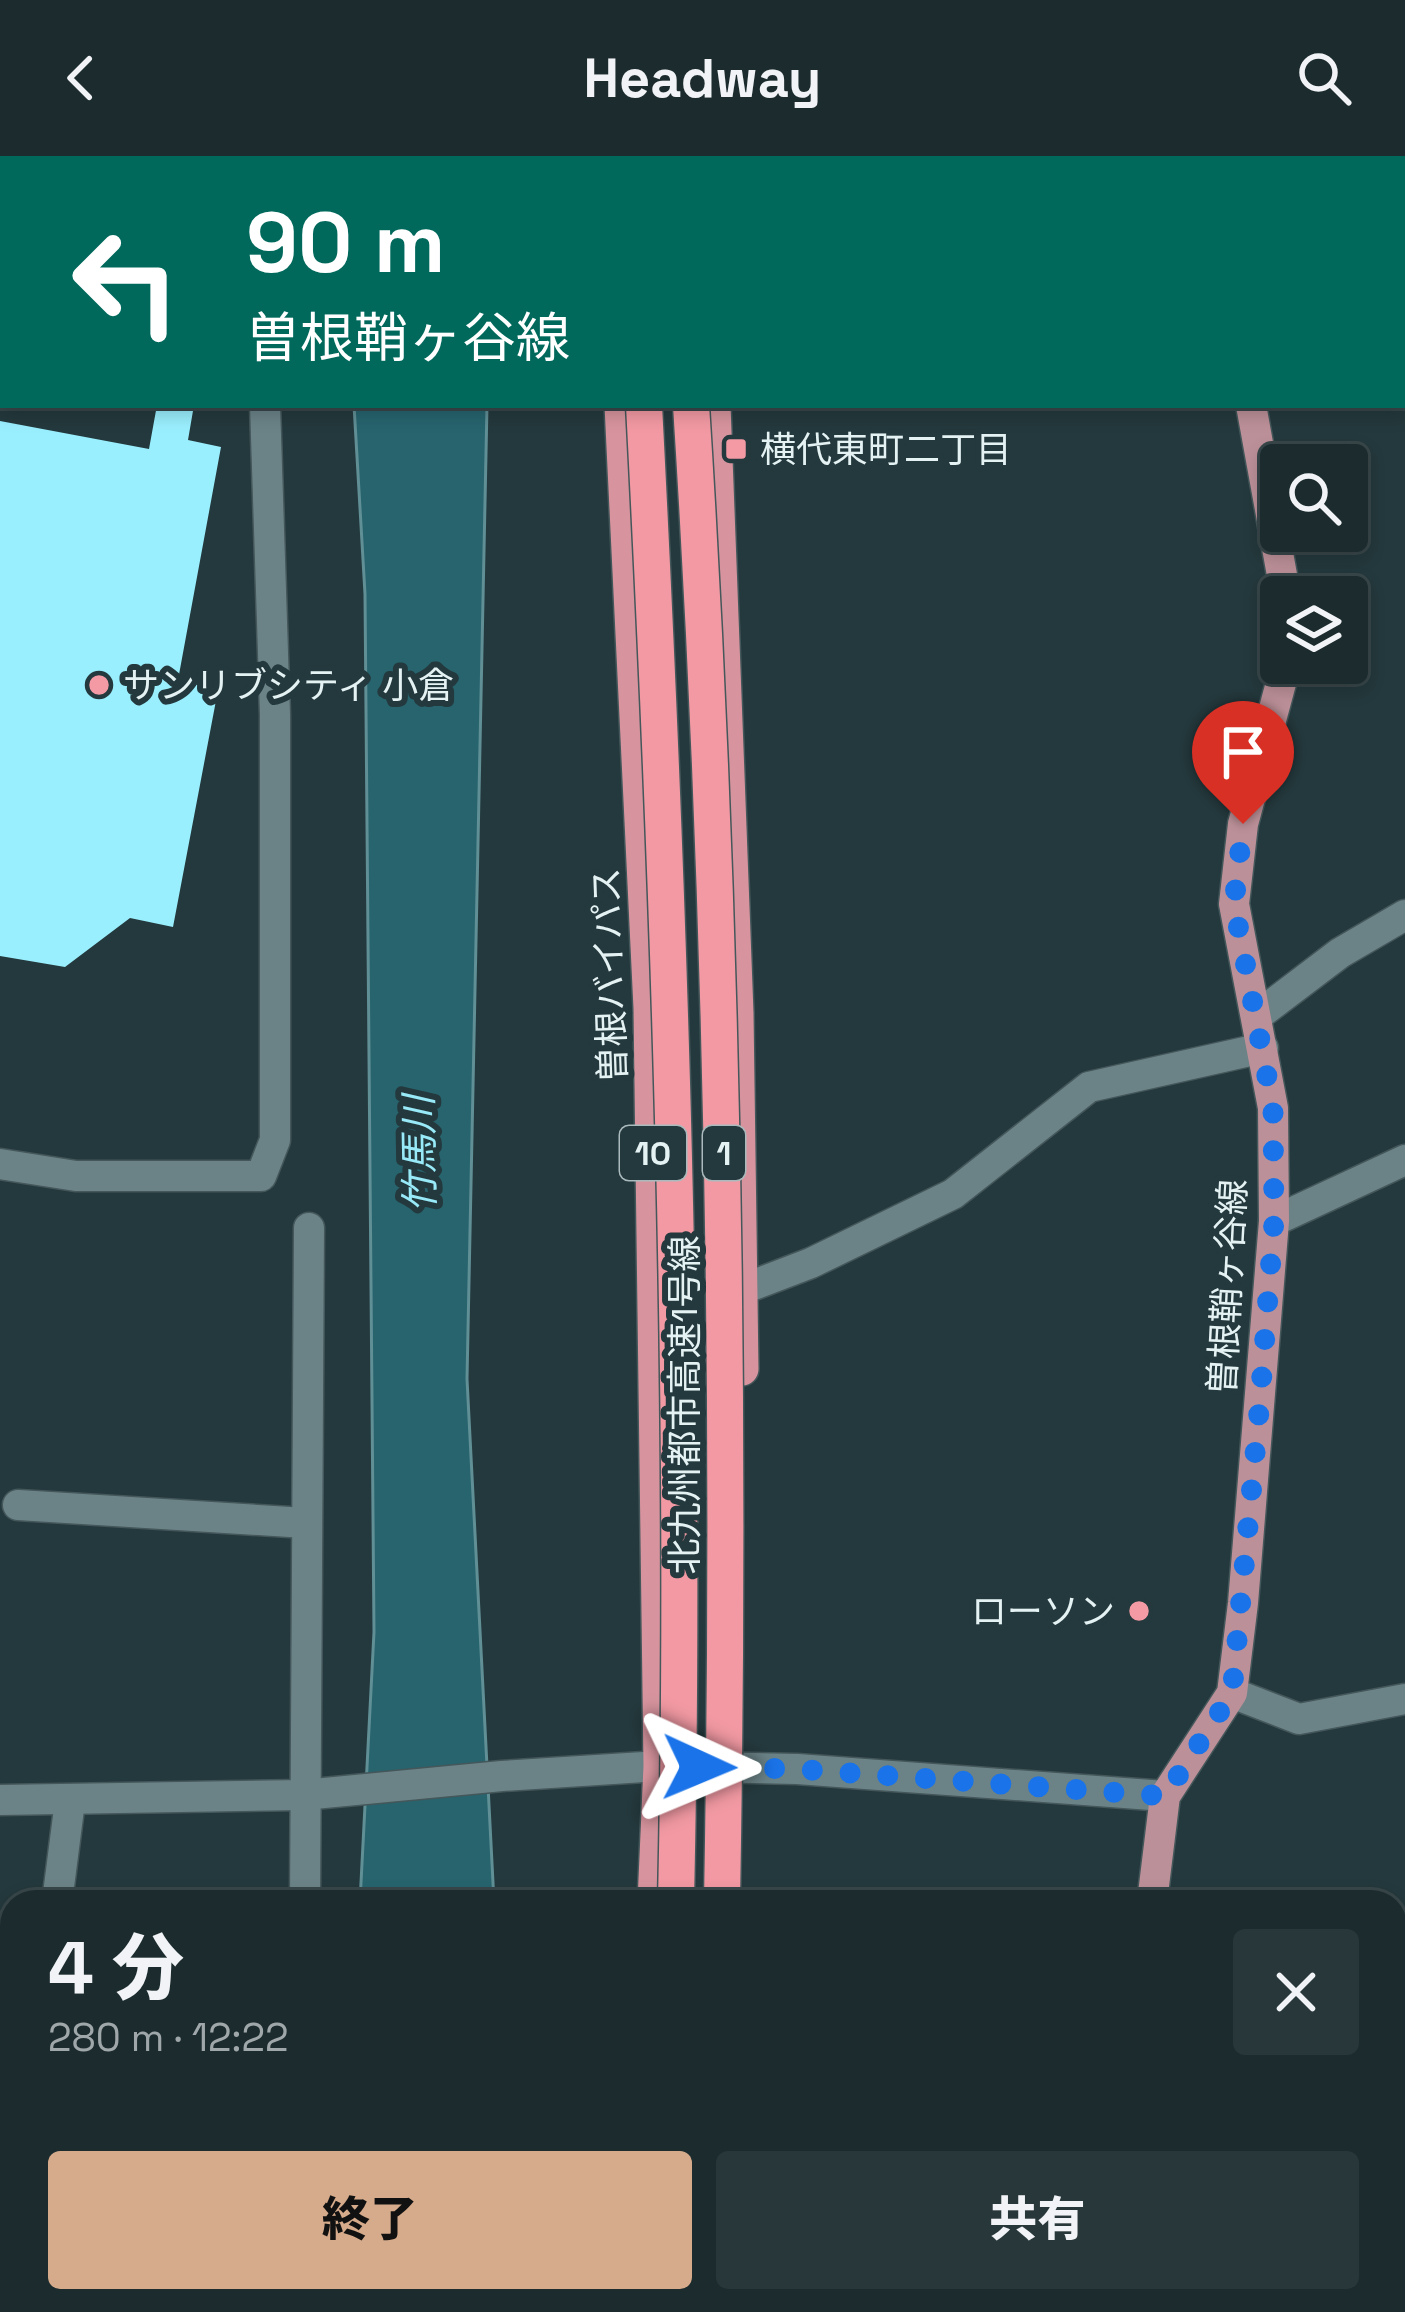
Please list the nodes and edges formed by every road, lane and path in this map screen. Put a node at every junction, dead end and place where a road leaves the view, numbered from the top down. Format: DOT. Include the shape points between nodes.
graph roads {
  1 [pos="265,408"];
  2 [pos="621,408"];
  3 [pos="644,408"];
  4 [pos="691,408"];
  5 [pos="714,408"];
  6 [pos="1252,408"];
  7 [pos="1282,576"];
  8 [pos="1281,684"];
  9 [pos="1405,915"];
  10 [pos="1257,1016"];
  11 [pos="1263,1048"];
  12 [pos="1405,1160"];
  13 [pos="0,1164"];
  14 [pos="1274,1221"];
  15 [pos="309,1228"];
  16 [pos="743,1289"];
  17 [pos="18,1504"];
  18 [pos="306,1523"];
  19 [pos="1232,1693"];
  20 [pos="1393,1701"];
  21 [pos="1405,1726"];
  22 [pos="660,1766"];
  23 [pos="739,1768"];
  24 [pos="303,1795"];
  25 [pos="1165,1796"];
  26 [pos="0,1799"];
  27 [pos="70,1801"];
  28 [pos="59,1890"];
  29 [pos="305,1890"];
  30 [pos="655,1890"];
  31 [pos="676,1890"];
  32 [pos="722,1890"];
  33 [pos="740,1890"];
  34 [pos="1153,1890"];
  1 -- 13 [label="street" via="275,1140 261,1176 76,1176"];
  2 -- 22 [label="highway, 曽根バイパス / 10" via="650,1008"];
  3 -- 31 [label="highway, 北九州都市高速1号線 / 1, bridge" via="677,1258"];
  4 -- 32 [label="highway, 北九州都市高速1号線 / 1, bridge" via="721,1009"];
  5 -- 16 [label="highway, 10"];
  6 -- 7 [label="main road"];
  8 -- 10 [label="main road, 曽根鞘ヶ谷線" via="1243,824 1234,904"];
  9 -- 10 [label="street"];
  10 -- 11 [label="main road, 曽根鞘ヶ谷線"];
  11 -- 14 [label="main road, 曽根鞘ヶ谷線" via="1273,1108"];
  11 -- 16 [label="street" via="1088,1087 953,1195"];
  12 -- 14 [label="street"];
  14 -- 19 [label="main road, 曽根鞘ヶ谷線"];
  15 -- 18 [label="street"];
  16 -- 23 [label="highway, 10"];
  17 -- 18 [label="street"];
  18 -- 24 [label="street"];
  19 -- 20 [label="street" via="1300,1719"];
  19 -- 25 [label="main road, 曽根鞘ヶ谷線"];
  20 -- 21 [label="street"];
  22 -- 23 [label="street"];
  22 -- 24 [label="street"];
  22 -- 30 [label="highway, 曽根バイパス / 10"];
  23 -- 25 [label="street"];
  23 -- 33 [label="highway, 10"];
  24 -- 27 [label="street"];
  24 -- 29 [label="street"];
  25 -- 34 [label="main road, 曽根鞘ヶ谷線"];
  26 -- 27 [label="street"];
  27 -- 28 [label="street"];
}
